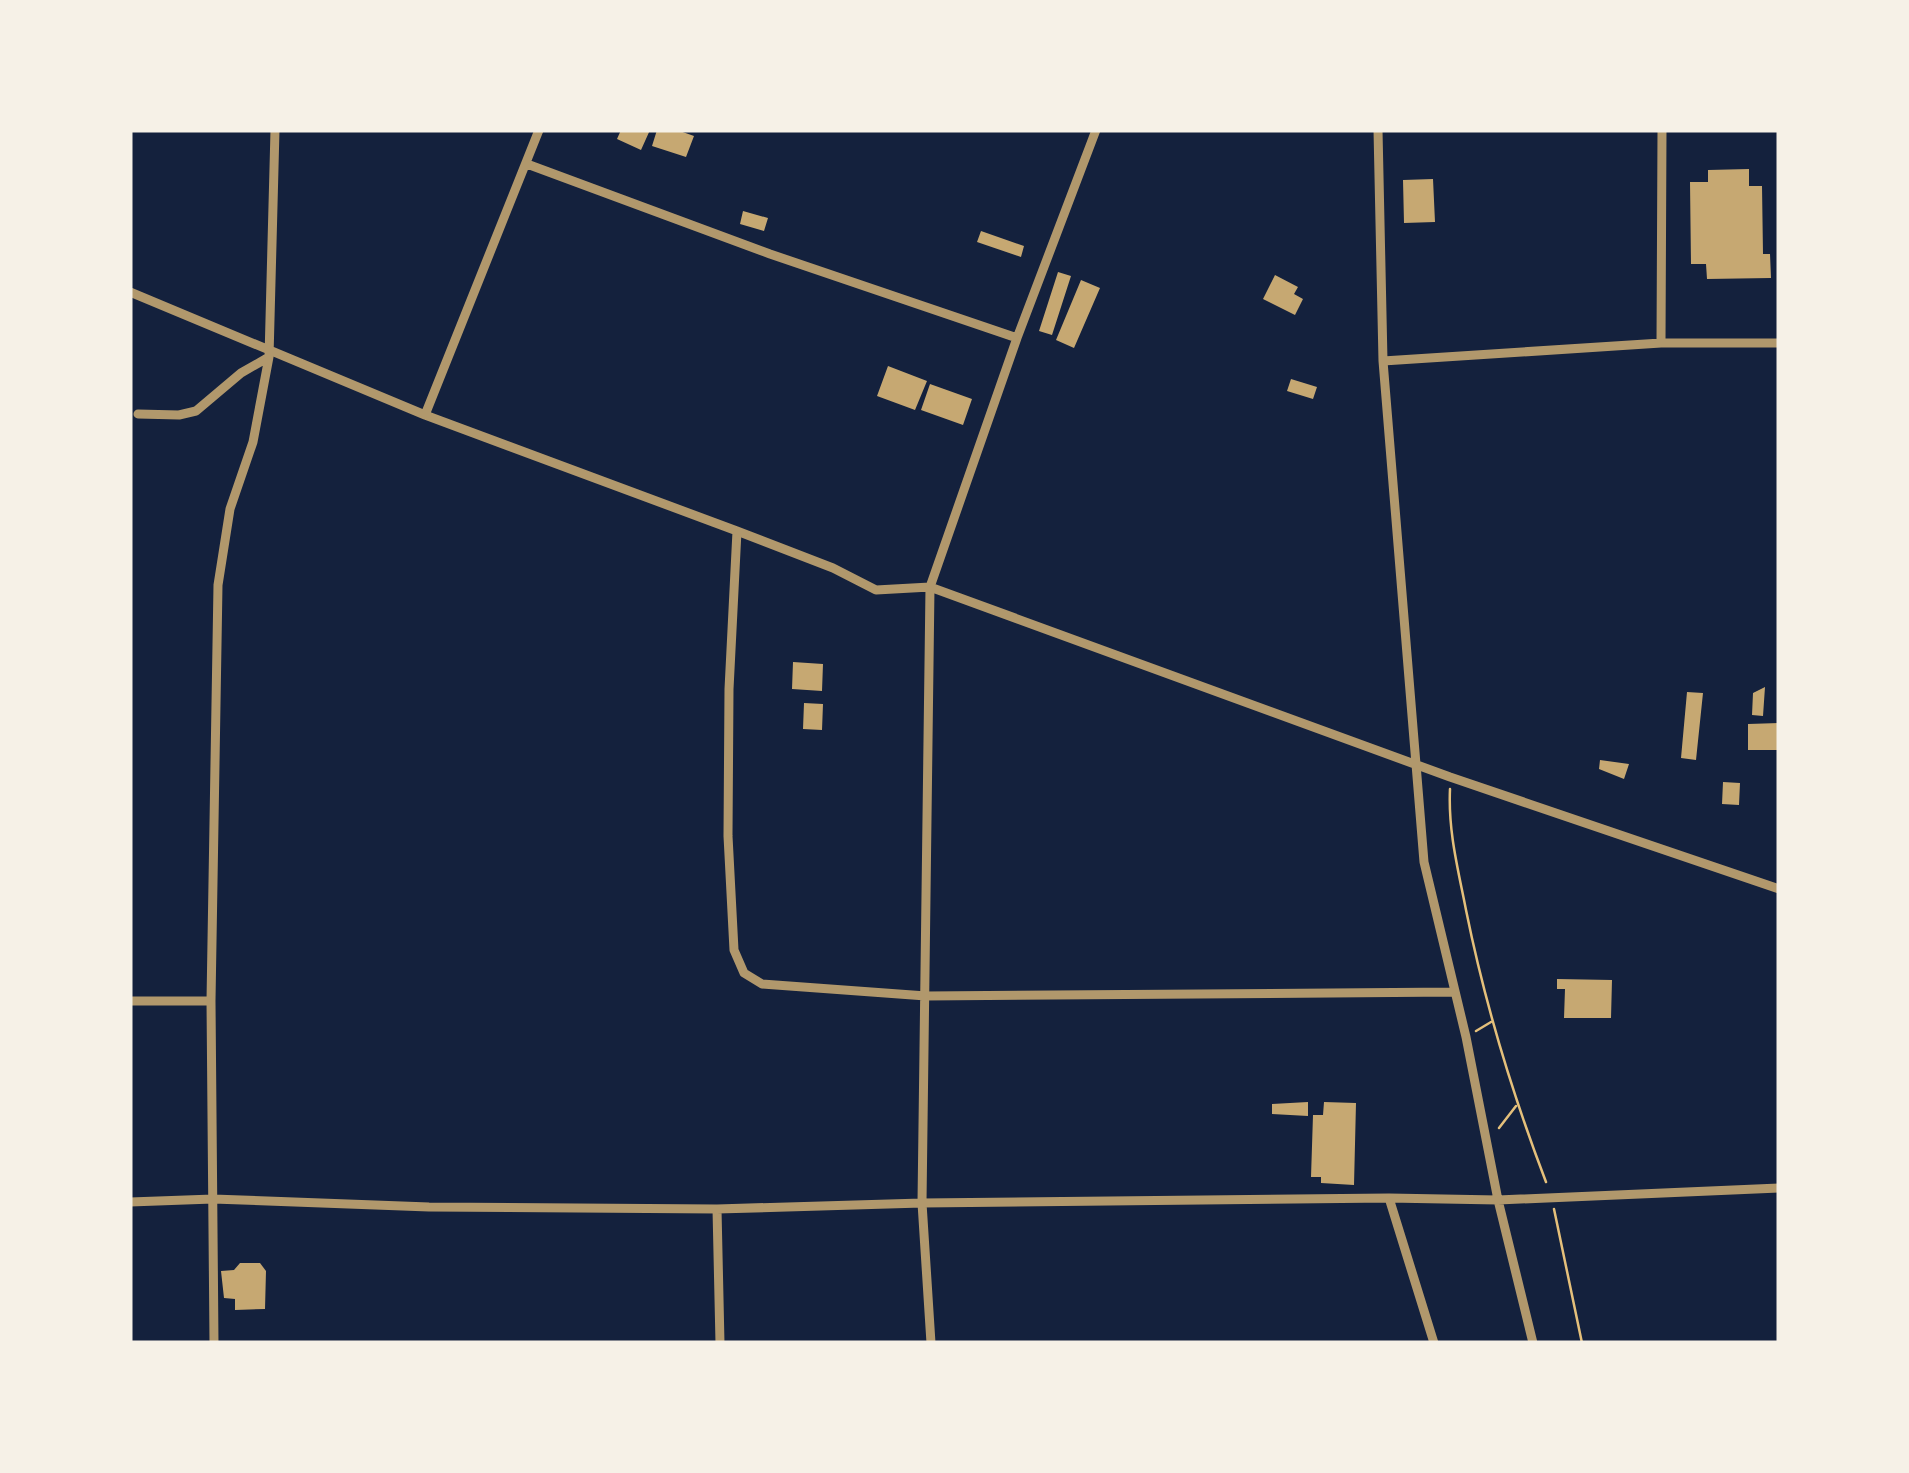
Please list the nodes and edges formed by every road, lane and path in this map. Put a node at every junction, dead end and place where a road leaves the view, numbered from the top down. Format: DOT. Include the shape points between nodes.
graph roads {
  1 [pos="276,130"];
  2 [pos="539,130"];
  3 [pos="1096,130"];
  4 [pos="1378,130"];
  5 [pos="1662,130"];
  6 [pos="527,164"];
  7 [pos="130,292"];
  8 [pos="1017,338"];
  9 [pos="1661,342"];
  10 [pos="1779,344"];
  11 [pos="269,352"];
  12 [pos="1383,361"];
  13 [pos="138,414"];
  14 [pos="425,415"];
  15 [pos="738,531"];
  16 [pos="930,588"];
  17 [pos="1418,766"];
  18 [pos="1450,778"];
  19 [pos="1779,889"];
  20 [pos="1454,992"];
  21 [pos="926,996"];
  22 [pos="130,1001"];
  23 [pos="210,1001"];
  24 [pos="1517,1105"];
  25 [pos="1488,1144"];
  26 [pos="1779,1188"];
  27 [pos="1389,1198"];
  28 [pos="1551,1198"];
  29 [pos="212,1200"];
  30 [pos="1498,1200"];
  31 [pos="130,1202"];
  32 [pos="922,1203"];
  33 [pos="717,1209"];
  34 [pos="214,1343"];
  35 [pos="720,1343"];
  36 [pos="931,1343"];
  37 [pos="1434,1343"];
  38 [pos="1533,1343"];
  39 [pos="1582,1343"];
  1 -- 11 [label="street"];
  2 -- 6 [label="street"];
  3 -- 8 [label="street"];
  4 -- 12 [label="street"];
  5 -- 9 [label="street"];
  6 -- 8 [label="street"];
  6 -- 14 [label="street"];
  7 -- 11 [label="street"];
  8 -- 16 [label="street"];
  9 -- 10 [label="street"];
  9 -- 12 [label="street"];
  11 -- 13 [label="street" via="196,411"];
  11 -- 14 [label="street"];
  11 -- 23 [label="street" via="218,584"];
  12 -- 17 [label="street"];
  14 -- 15 [label="street"];
  15 -- 16 [label="street" via="876,590"];
  15 -- 21 [label="street" via="728,836 734,950 744,973 762,984"];
  16 -- 17 [label="street"];
  16 -- 21 [label="street"];
  17 -- 18 [label="street"];
  17 -- 20 [label="street" via="1424,862"];
  18 -- 19 [label="street"];
  18 -- 24 [label="path" via="1449,823 1481,984"];
  20 -- 21 [label="street"];
  20 -- 25 [label="street"];
  21 -- 32 [label="street"];
  22 -- 23 [label="street"];
  23 -- 29 [label="street"];
  24 -- 25 [label="path"];
  24 -- 28 [label="path"];
  25 -- 30 [label="street"];
  26 -- 28 [label="street"];
  27 -- 30 [label="street"];
  27 -- 32 [label="street"];
  27 -- 37 [label="street"];
  28 -- 30 [label="street"];
  28 -- 39 [label="path"];
  29 -- 31 [label="street"];
  29 -- 33 [label="street"];
  29 -- 34 [label="street"];
  30 -- 38 [label="street"];
  32 -- 33 [label="street"];
  32 -- 36 [label="street"];
  33 -- 35 [label="street"];
}
